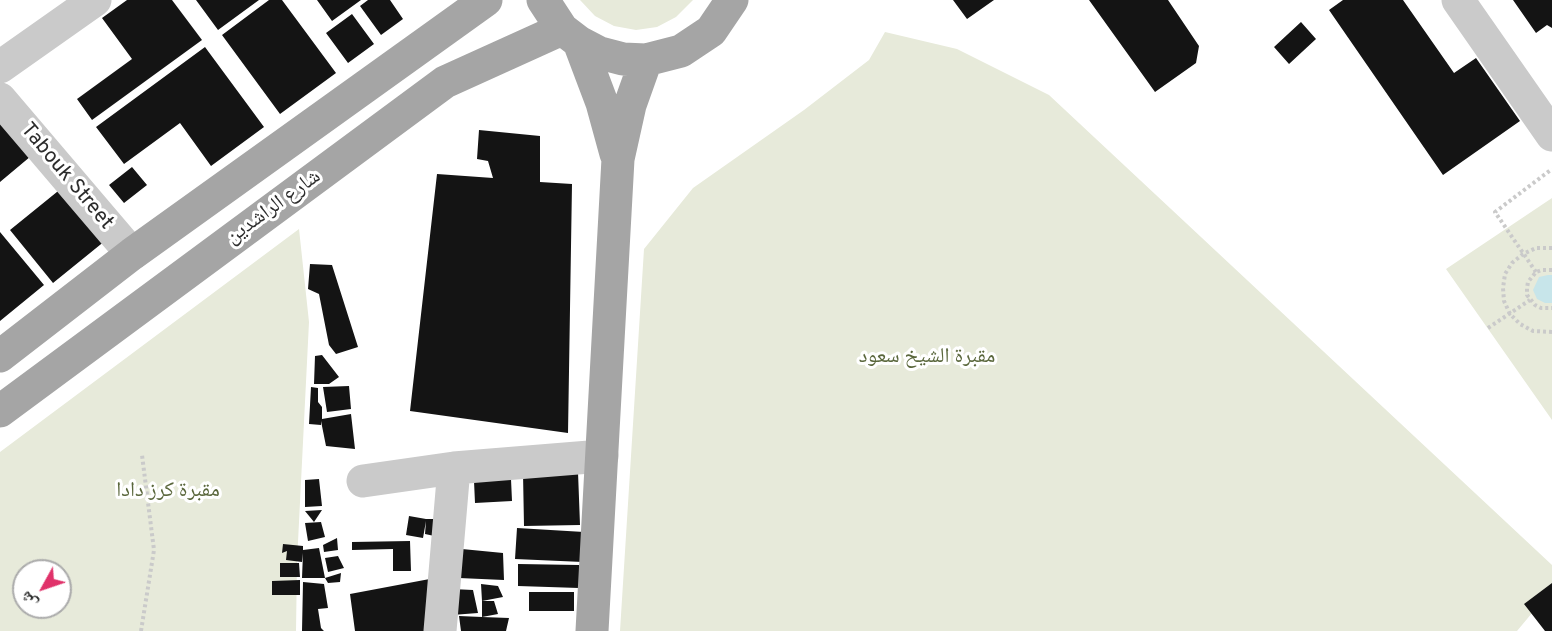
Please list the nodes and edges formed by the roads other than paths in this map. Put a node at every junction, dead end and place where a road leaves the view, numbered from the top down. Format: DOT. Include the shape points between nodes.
graph roads {
  1 [pos="95,0"];
  2 [pos="486,0"];
  3 [pos="543,0"];
  4 [pos="732,0"];
  5 [pos="1458,0"];
  6 [pos="570,35"];
  7 [pos="646,60"];
  8 [pos="0,67"];
  9 [pos="0,101"];
  10 [pos="1552,135"];
  11 [pos="618,159"];
  12 [pos="132,254"];
  13 [pos="0,356"];
  14 [pos="0,411"];
  15 [pos="602,456"];
  16 [pos="454,468"];
  17 [pos="363,481"];
  18 [pos="440,631"];
  19 [pos="592,631"];
  1 -- 8 [label="street"];
  2 -- 12 [label="main road"];
  3 -- 6 [label="main road"];
  4 -- 7 [label="main road" via="711,31 681,51"];
  5 -- 10 [label="street"];
  6 -- 7 [label="main road" via="600,53"];
  6 -- 11 [label="main road" via="602,103"];
  6 -- 14 [label="main road, شارع الراشدين" via="445,82"];
  7 -- 11 [label="main road" via="630,105"];
  9 -- 12 [label="street, Tabouk Street"];
  11 -- 15 [label="main road"];
  12 -- 13 [label="main road"];
  15 -- 16 [label="street"];
  15 -- 19 [label="main road"];
  16 -- 17 [label="street"];
  16 -- 18 [label="street"];
}
